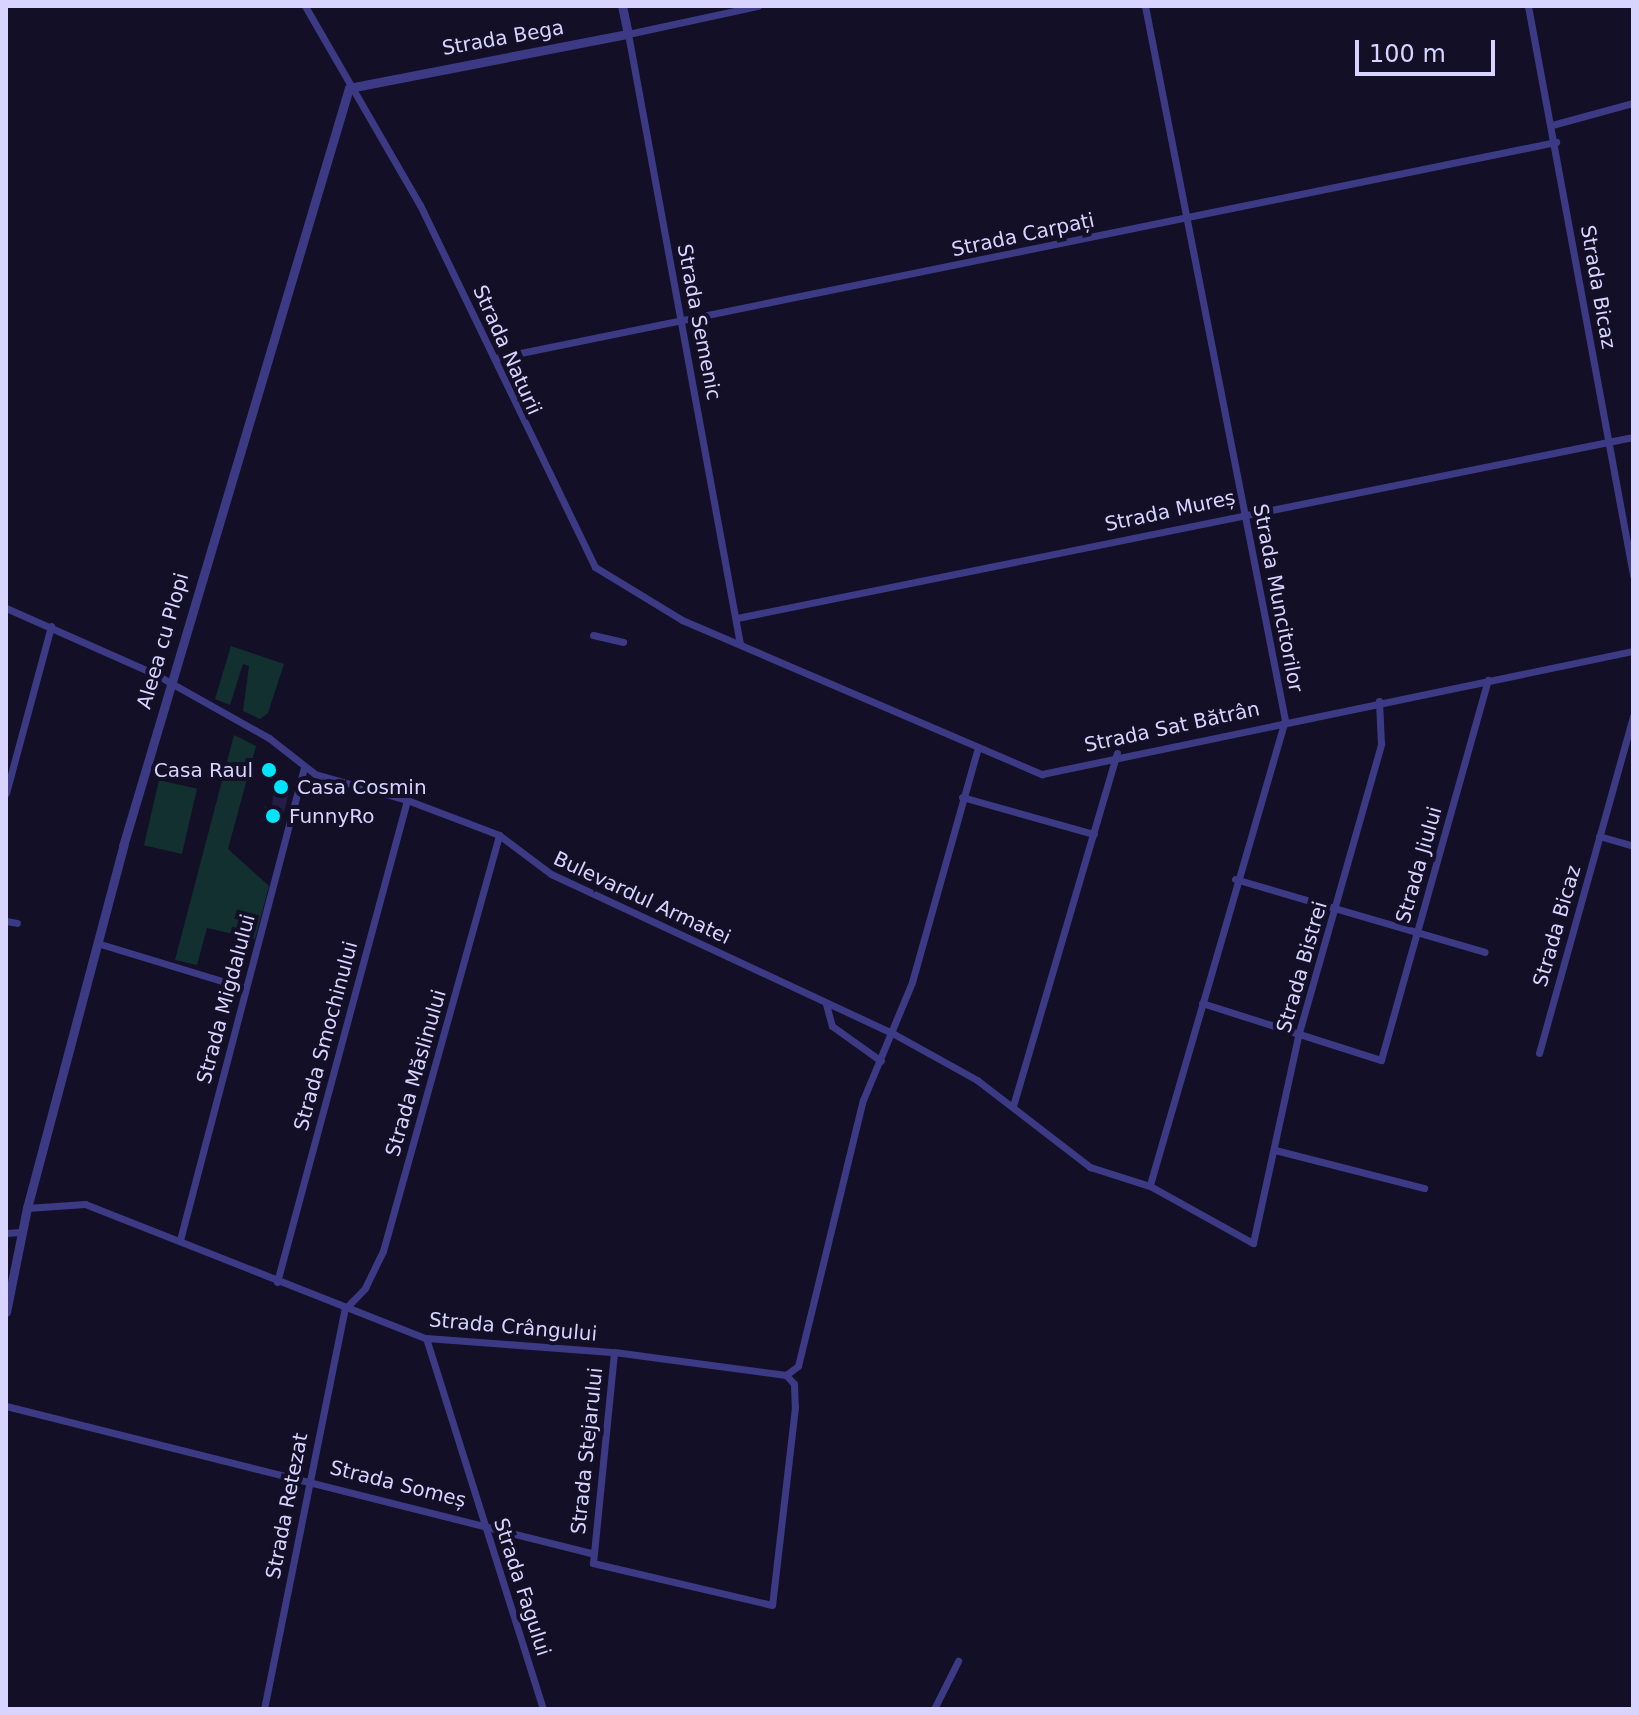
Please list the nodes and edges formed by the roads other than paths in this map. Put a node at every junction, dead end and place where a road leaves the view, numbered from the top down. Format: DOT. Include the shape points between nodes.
graph roads {
  1 [pos="305,6"];
  2 [pos="622,6"];
  3 [pos="758,6"];
  4 [pos="1145,6"];
  5 [pos="1528,6"];
  6 [pos="628,34"];
  7 [pos="349,88"];
  8 [pos="1633,103"];
  9 [pos="1552,125"];
  10 [pos="1556,142"];
  11 [pos="1186,218"];
  12 [pos="681,323"];
  13 [pos="496,358"];
  14 [pos="1633,437"];
  15 [pos="1610,441"];
  16 [pos="1245,512"];
  17 [pos="1633,575"];
  18 [pos="6,608"];
  19 [pos="737,618"];
  20 [pos="51,626"];
  21 [pos="593,635"];
  22 [pos="623,642"];
  23 [pos="740,644"];
  24 [pos="1633,651"];
  25 [pos="1488,680"];
  26 [pos="170,682"];
  27 [pos="1379,701"];
  28 [pos="1633,716"];
  29 [pos="1285,720"];
  30 [pos="1630,741"];
  31 [pos="977,751"];
  32 [pos="1117,753"];
  33 [pos="304,766"];
  34 [pos="6,793"];
  35 [pos="962,797"];
  36 [pos="407,800"];
  37 [pos="1094,834"];
  38 [pos="499,835"];
  39 [pos="1599,836"];
  40 [pos="1633,846"];
  41 [pos="1235,879"];
  42 [pos="1335,907"];
  43 [pos="6,921"];
  44 [pos="17,923"];
  45 [pos="1417,932"];
  46 [pos="97,943"];
  47 [pos="1485,952"];
  48 [pos="245,988"];
  49 [pos="1202,1003"];
  50 [pos="826,1004"];
  51 [pos="894,1034"];
  52 [pos="1298,1036"];
  53 [pos="1539,1053"];
  54 [pos="881,1061"];
  55 [pos="1013,1106"];
  56 [pos="1275,1150"];
  57 [pos="1150,1186"];
  58 [pos="1424,1188"];
  59 [pos="27,1208"];
  60 [pos="21,1232"];
  61 [pos="6,1233"];
  62 [pos="180,1240"];
  63 [pos="1253,1243"];
  64 [pos="277,1282"];
  65 [pos="345,1309"];
  66 [pos="6,1312"];
  67 [pos="426,1338"];
  68 [pos="614,1352"];
  69 [pos="786,1375"];
  70 [pos="6,1406"];
  71 [pos="308,1478"];
  72 [pos="484,1522"];
  73 [pos="591,1553"];
  74 [pos="958,1661"];
  75 [pos="264,1709"];
  76 [pos="543,1709"];
  77 [pos="934,1709"];
  1 -- 7 [label="street, Strada Naturii"];
  2 -- 6 [label="street, Strada Semenic"];
  3 -- 6 [label="street, Strada Bega"];
  4 -- 11 [label="street, Strada Muncitorilor"];
  5 -- 9 [label="street, Strada Bicaz"];
  6 -- 7 [label="street, Strada Bega"];
  6 -- 12 [label="street, Strada Semenic"];
  7 -- 13 [label="street, Strada Naturii" via="381,132"];
  7 -- 26 [label="street, Aleea cu Plopi"];
  8 -- 9 [label="street"];
  9 -- 10 [label="street, Strada Bicaz"];
  10 -- 11 [label="street, Strada Carpați"];
  10 -- 15 [label="street, Strada Bicaz"];
  11 -- 12 [label="street, Strada Carpați"];
  11 -- 16 [label="street, Strada Muncitorilor"];
  12 -- 13 [label="street, Strada Carpați"];
  12 -- 19 [label="street, Strada Semenic"];
  13 -- 23 [label="street, Strada Naturii" via="595,567 637,597"];
  14 -- 15 [label="street, Strada Mureș"];
  15 -- 16 [label="street, Strada Mureș"];
  15 -- 17 [label="street, Strada Bicaz"];
  16 -- 19 [label="street, Strada Mureș"];
  16 -- 29 [label="street, Strada Muncitorilor"];
  18 -- 20 [label="street, Bulevardul Armatei"];
  19 -- 23 [label="street, Strada Semenic"];
  20 -- 26 [label="street, Bulevardul Armatei"];
  20 -- 34 [label="street"];
  21 -- 22 [label="street"];
  23 -- 31 [label="street, Strada Sat Bătrân"];
  24 -- 25 [label="street, Strada Sat Bătrân"];
  25 -- 27 [label="street, Strada Sat Bătrân"];
  25 -- 45 [label="street, Strada Jiului"];
  26 -- 33 [label="street, Bulevardul Armatei" via="269,738"];
  26 -- 46 [label="street, Aleea cu Plopi"];
  27 -- 29 [label="street, Strada Sat Bătrân"];
  27 -- 42 [label="street, Strada Bistrei" via="1381,744"];
  28 -- 30 [label="street, Strada Bicaz"];
  29 -- 32 [label="street, Strada Sat Bătrân"];
  29 -- 41 [label="street, Strada Muncitorilor"];
  30 -- 39 [label="street, Strada Bicaz"];
  31 -- 32 [label="street, Strada Sat Bătrân" via="1042,774"];
  31 -- 35 [label="street"];
  32 -- 37 [label="street"];
  33 -- 36 [label="street, Bulevardul Armatei"];
  33 -- 48 [label="street, Strada Migdalului"];
  35 -- 37 [label="street"];
  35 -- 51 [label="street"];
  36 -- 38 [label="street, Bulevardul Armatei"];
  36 -- 64 [label="street, Strada Smochinului"];
  37 -- 55 [label="street"];
  38 -- 50 [label="street, Bulevardul Armatei" via="551,874"];
  38 -- 65 [label="street, Strada Măslinului" via="383,1251 365,1288"];
  39 -- 40 [label="street"];
  39 -- 53 [label="street, Strada Bicaz"];
  41 -- 42 [label="street"];
  41 -- 49 [label="street, Strada Muncitorilor"];
  42 -- 45 [label="street"];
  42 -- 52 [label="street, Strada Bistrei"];
  43 -- 44 [label="street"];
  45 -- 47 [label="street"];
  45 -- 52 [label="street, Strada Jiului" via="1381,1060"];
  46 -- 48 [label="street"];
  46 -- 59 [label="street, Aleea cu Plopi"];
  48 -- 62 [label="street, Strada Migdalului"];
  49 -- 52 [label="street"];
  49 -- 57 [label="street, Strada Muncitorilor"];
  50 -- 51 [label="street, Bulevardul Armatei"];
  50 -- 54 [label="street" via="832,1026"];
  51 -- 54 [label="street"];
  51 -- 55 [label="street, Bulevardul Armatei"];
  52 -- 56 [label="street, Strada Bistrei"];
  54 -- 69 [label="street" via="863,1100 798,1366"];
  55 -- 57 [label="street, Bulevardul Armatei" via="1090,1167"];
  56 -- 58 [label="street"];
  56 -- 63 [label="street, Strada Bistrei"];
  57 -- 63 [label="street, Bulevardul Armatei"];
  59 -- 60 [label="street, Aleea cu Plopi"];
  59 -- 62 [label="street, Strada Crângului" via="85,1204"];
  60 -- 61 [label="street"];
  60 -- 66 [label="street, Aleea cu Plopi"];
  62 -- 64 [label="street, Strada Crângului"];
  64 -- 65 [label="street, Strada Crângului"];
  65 -- 67 [label="street, Strada Crângului"];
  65 -- 71 [label="street, Strada Retezat"];
  67 -- 68 [label="street, Strada Crângului"];
  67 -- 72 [label="street, Strada Fagului"];
  68 -- 69 [label="street, Strada Crângului"];
  68 -- 73 [label="street, Strada Stejarului"];
  69 -- 73 [label="street, Strada Someș" via="794,1384 795,1407 772,1605 602,1569"];
  70 -- 71 [label="street, Strada Someș"];
  71 -- 72 [label="street, Strada Someș"];
  71 -- 75 [label="street, Strada Retezat"];
  72 -- 73 [label="street, Strada Someș"];
  72 -- 76 [label="street, Strada Fagului"];
  74 -- 77 [label="street"];
}
